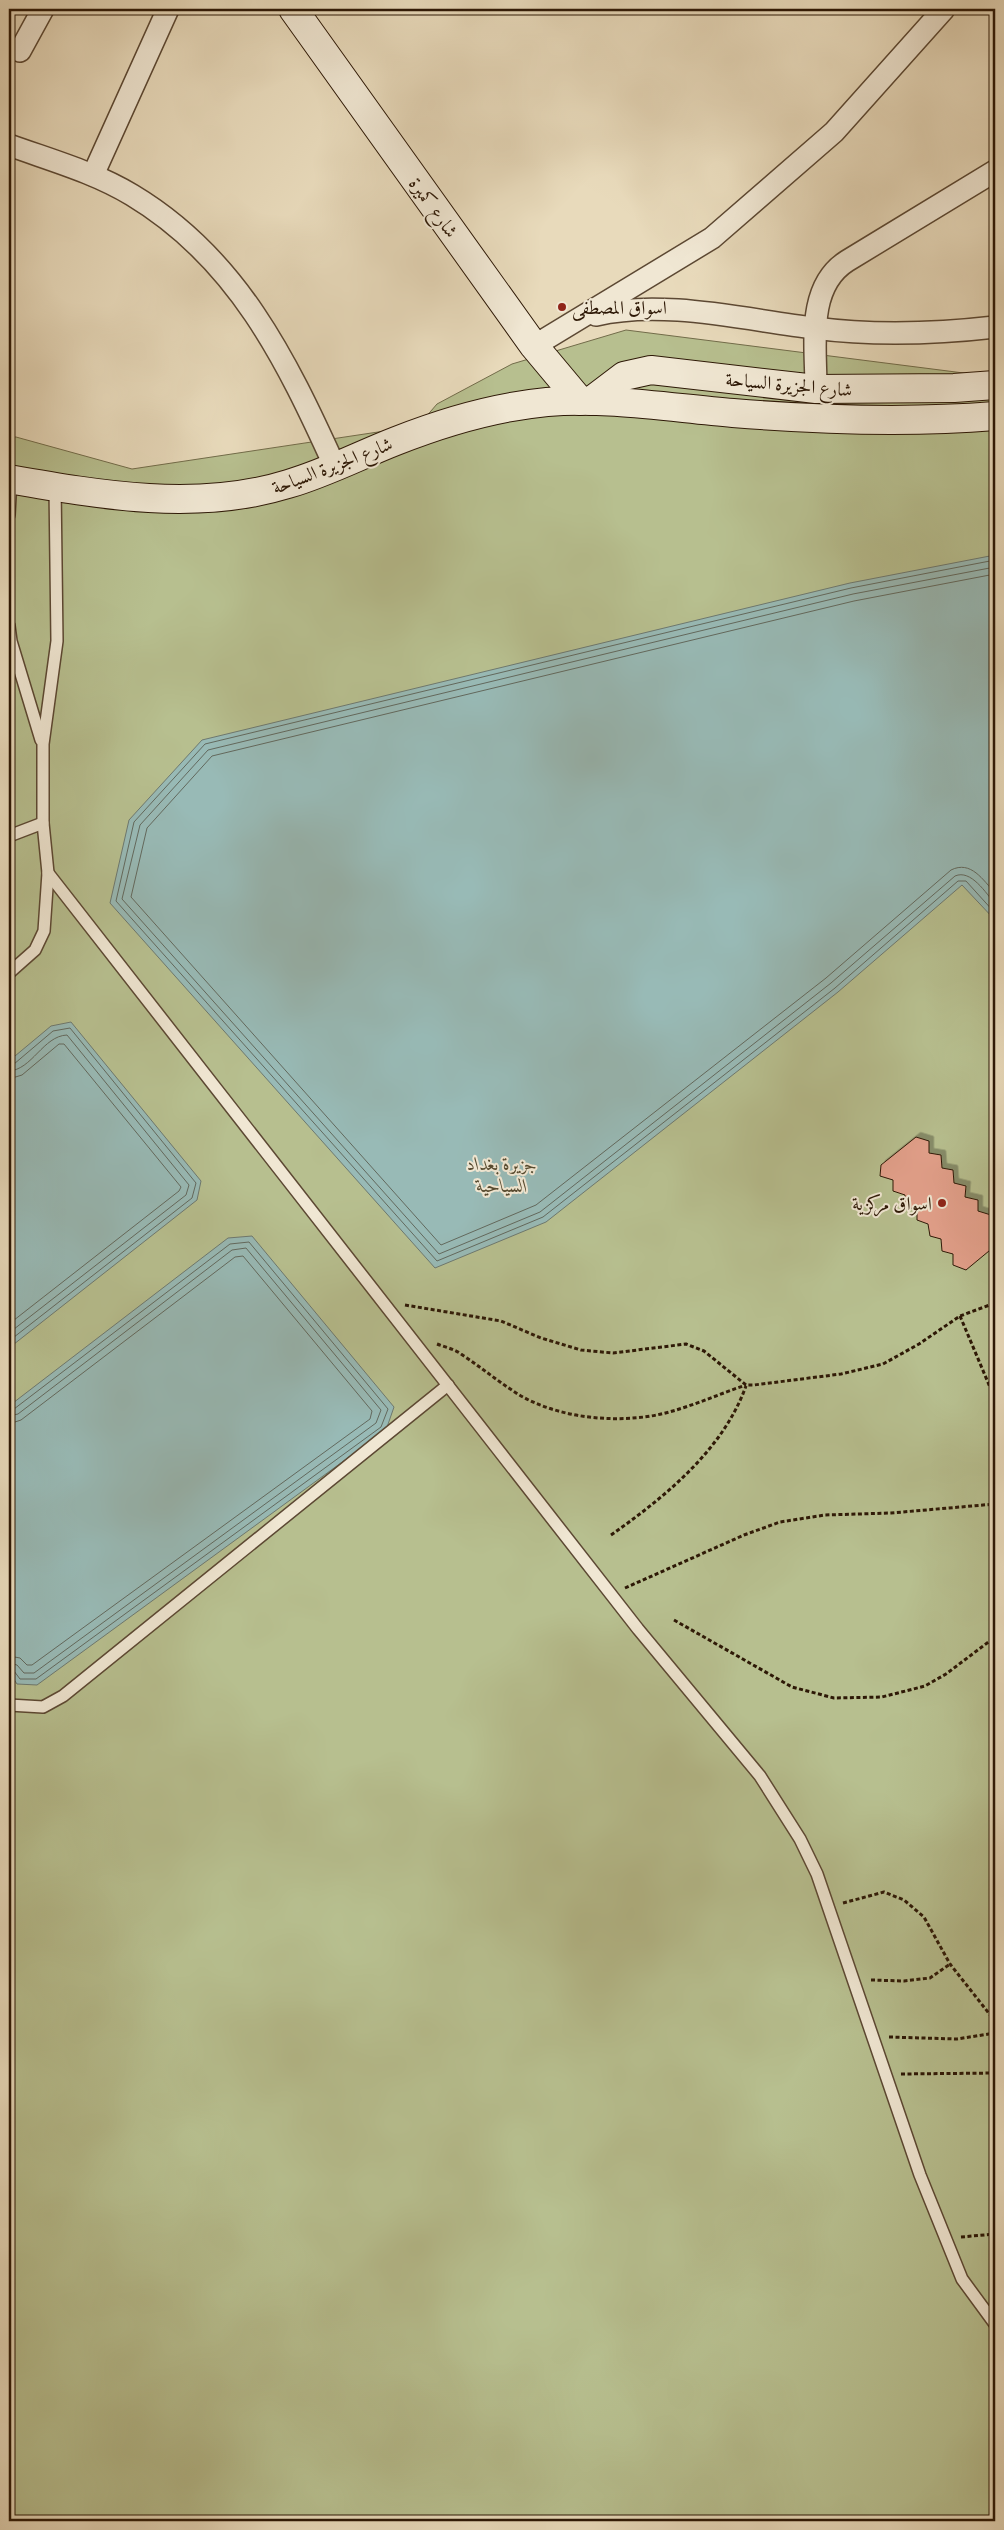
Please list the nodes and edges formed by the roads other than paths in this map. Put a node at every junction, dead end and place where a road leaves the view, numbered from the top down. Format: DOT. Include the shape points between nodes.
graph roads {
  1 [pos="43,9"];
  2 [pos="168,9"];
  3 [pos="293,9"];
  4 [pos="944,9"];
  5 [pos="20,51"];
  6 [pos="9,145"];
  7 [pos="995,171"];
  8 [pos="93,175"];
  9 [pos="584,318"];
  10 [pos="995,327"];
  11 [pos="817,329"];
  12 [pos="534,346"];
  13 [pos="995,385"];
  14 [pos="816,389"];
  15 [pos="586,401"];
  16 [pos="995,416"];
  17 [pos="336,467"];
  18 [pos="10,480"];
  19 [pos="54,486"];
  20 [pos="9,515"];
  21 [pos="9,626"];
  22 [pos="43,744"];
  23 [pos="43,823"];
  24 [pos="9,836"];
  25 [pos="48,873"];
  26 [pos="9,973"];
  27 [pos="448,1385"];
  28 [pos="9,1705"];
  29 [pos="995,2324"];
  1 -- 5 [label="street"];
  2 -- 8 [label="street"];
  3 -- 12 [label="street, شارع كميرة"];
  4 -- 9 [label="street" via="834,132 712,238"];
  6 -- 8 [label="street"];
  7 -- 11 [label="street" via="839,266 822,289"];
  8 -- 17 [label="street" via="162,214 222,271 276,344"];
  9 -- 11 [label="street" via="606,312 652,309"];
  9 -- 12 [label="street"];
  10 -- 11 [label="street" via="913,334"];
  11 -- 14 [label="street"];
  12 -- 15 [label="street, شارع كميرة"];
  13 -- 14 [label="street, شارع الجزيرة السياحة"];
  14 -- 15 [label="street, شارع الجزيرة السياحة" via="651,370 624,376"];
  15 -- 16 [label="street, شارع الجزيرة السياحة" via="826,419"];
  15 -- 17 [label="street, شارع الجزيرة السياحة" via="517,406 463,418 395,441"];
  17 -- 19 [label="street, شارع الجزيرة السياحة" via="262,491 199,500 166,500"];
  18 -- 19 [label="street, شارع الجزيرة السياحة"];
  18 -- 20 [label="lane"];
  19 -- 22 [label="lane" via="57,641"];
  21 -- 22 [label="lane" via="11,642"];
  22 -- 23 [label="lane"];
  23 -- 24 [label="lane"];
  23 -- 25 [label="lane"];
  25 -- 26 [label="lane" via="44,931 35,950"];
  25 -- 27 [label="lane"];
  27 -- 28 [label="lane" via="63,1696 43,1708"];
  27 -- 29 [label="lane" via="612,1595 760,1776 800,1839 828,1907 920,2175 945,2238 962,2279"];
}
